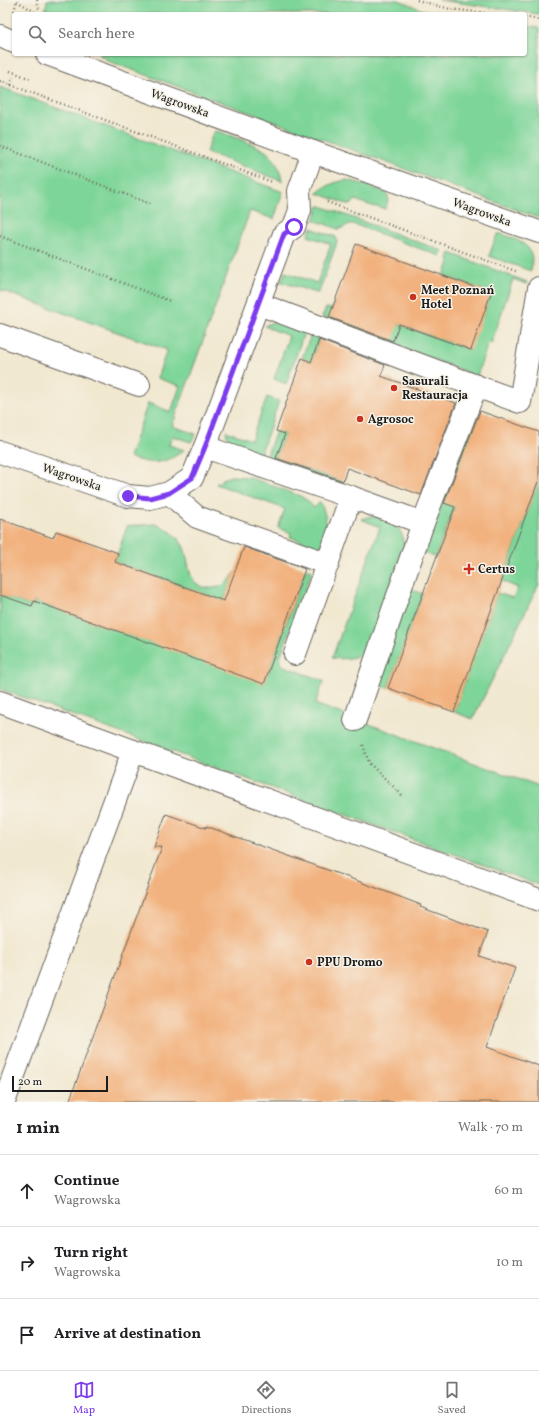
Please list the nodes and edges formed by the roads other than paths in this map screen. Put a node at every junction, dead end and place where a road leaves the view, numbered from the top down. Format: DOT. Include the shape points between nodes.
graph roads {
  1 [pos="0,36"];
  2 [pos="12,41"];
  3 [pos="53,56"];
  4 [pos="313,152"];
  5 [pos="539,232"];
  6 [pos="532,281"];
  7 [pos="259,304"];
  8 [pos="0,335"];
  9 [pos="139,385"];
  10 [pos="476,386"];
  11 [pos="205,447"];
  12 [pos="0,452"];
  13 [pos="169,493"];
  14 [pos="351,497"];
  15 [pos="423,523"];
  16 [pos="328,564"];
  17 [pos="295,654"];
  18 [pos="0,702"];
  19 [pos="355,720"];
  20 [pos="133,751"];
  21 [pos="539,900"];
  22 [pos="4,1102"];
  1 -- 2 [label="street"];
  3 -- 4 [label="street, Wagrowska"];
  4 -- 5 [label="street, Wagrowska"];
  4 -- 7 [label="street, Wagrowska" via="299,191 300,210 294,227 284,234"];
  6 -- 10 [label="street" via="520,402"];
  7 -- 10 [label="street"];
  7 -- 11 [label="street, Wagrowska"];
  8 -- 9 [label="street"];
  10 -- 15 [label="street"];
  11 -- 13 [label="street, Wagrowska" via="192,478"];
  11 -- 14 [label="street"];
  12 -- 13 [label="street, Wagrowska" via="128,496 150,498"];
  13 -- 16 [label="street" via="197,517"];
  14 -- 15 [label="street"];
  14 -- 16 [label="street"];
  15 -- 19 [label="street"];
  16 -- 17 [label="street"];
  18 -- 20 [label="street"];
  20 -- 21 [label="street"];
  20 -- 22 [label="street"];
}
